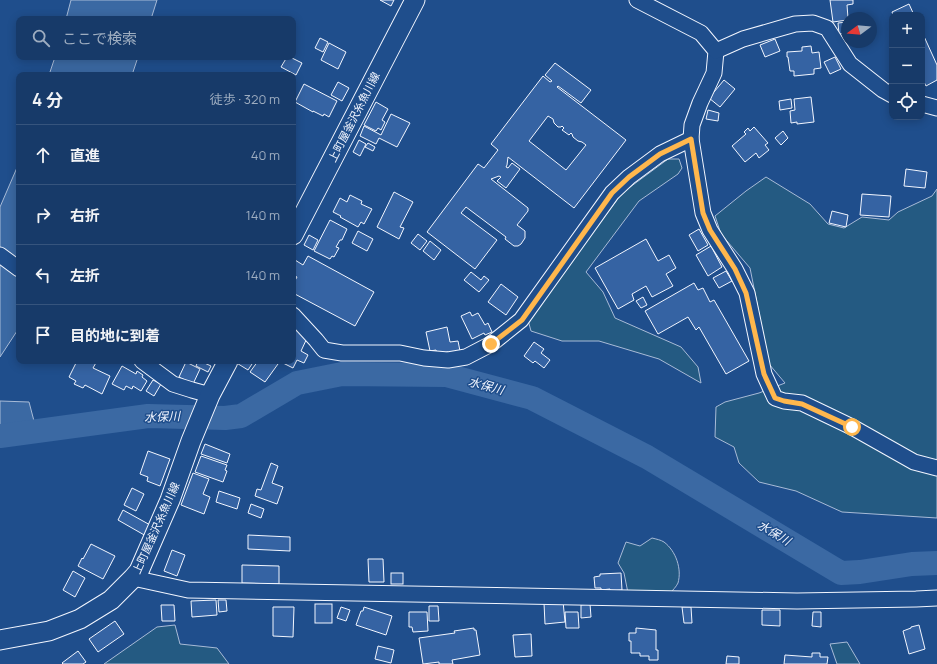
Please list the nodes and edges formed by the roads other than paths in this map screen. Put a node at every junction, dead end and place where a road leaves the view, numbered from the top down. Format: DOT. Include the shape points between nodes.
graph roads {
  1 [pos="415,0"];
  2 [pos="637,0"];
  3 [pos="716,51"];
  4 [pos="889,94"];
  5 [pos="925,105"];
  6 [pos="937,108"];
  7 [pos="691,139"];
  8 [pos="296,229"];
  9 [pos="0,255"];
  10 [pos="16,267"];
  11 [pos="296,318"];
  12 [pos="146,364"];
  13 [pos="226,364"];
  14 [pos="209,397"];
  15 [pos="937,468"];
  16 [pos="133,578"];
  17 [pos="937,598"];
  18 [pos="0,640"];
  1 -- 8 [label="main road, 上町屋釜沢糸魚川線"];
  2 -- 3 [label="street" via="701,33"];
  3 -- 4 [label="street" via="743,39 796,24 813,23 827,28 850,64"];
  3 -- 7 [label="street" via="714,73 692,125"];
  5 -- 6 [label="street"];
  7 -- 11 [label="street" via="660,154 612,193 522,320 491,344 466,357 448,360 400,353 324,350"];
  7 -- 15 [label="street" via="703,213 746,293 764,374 775,398 802,404 852,427 914,462"];
  9 -- 10 [label="street"];
  12 -- 14 [label="street" via="173,384"];
  13 -- 14 [label="main road, 上町屋釜沢糸魚川線"];
  14 -- 16 [label="main road, 上町屋釜沢糸魚川線" via="170,500 139,571"];
  16 -- 17 [label="street" via="188,590 797,601"];
  16 -- 18 [label="main road, 上町屋釜沢糸魚川線" via="111,600 80,619 49,631"];
}
